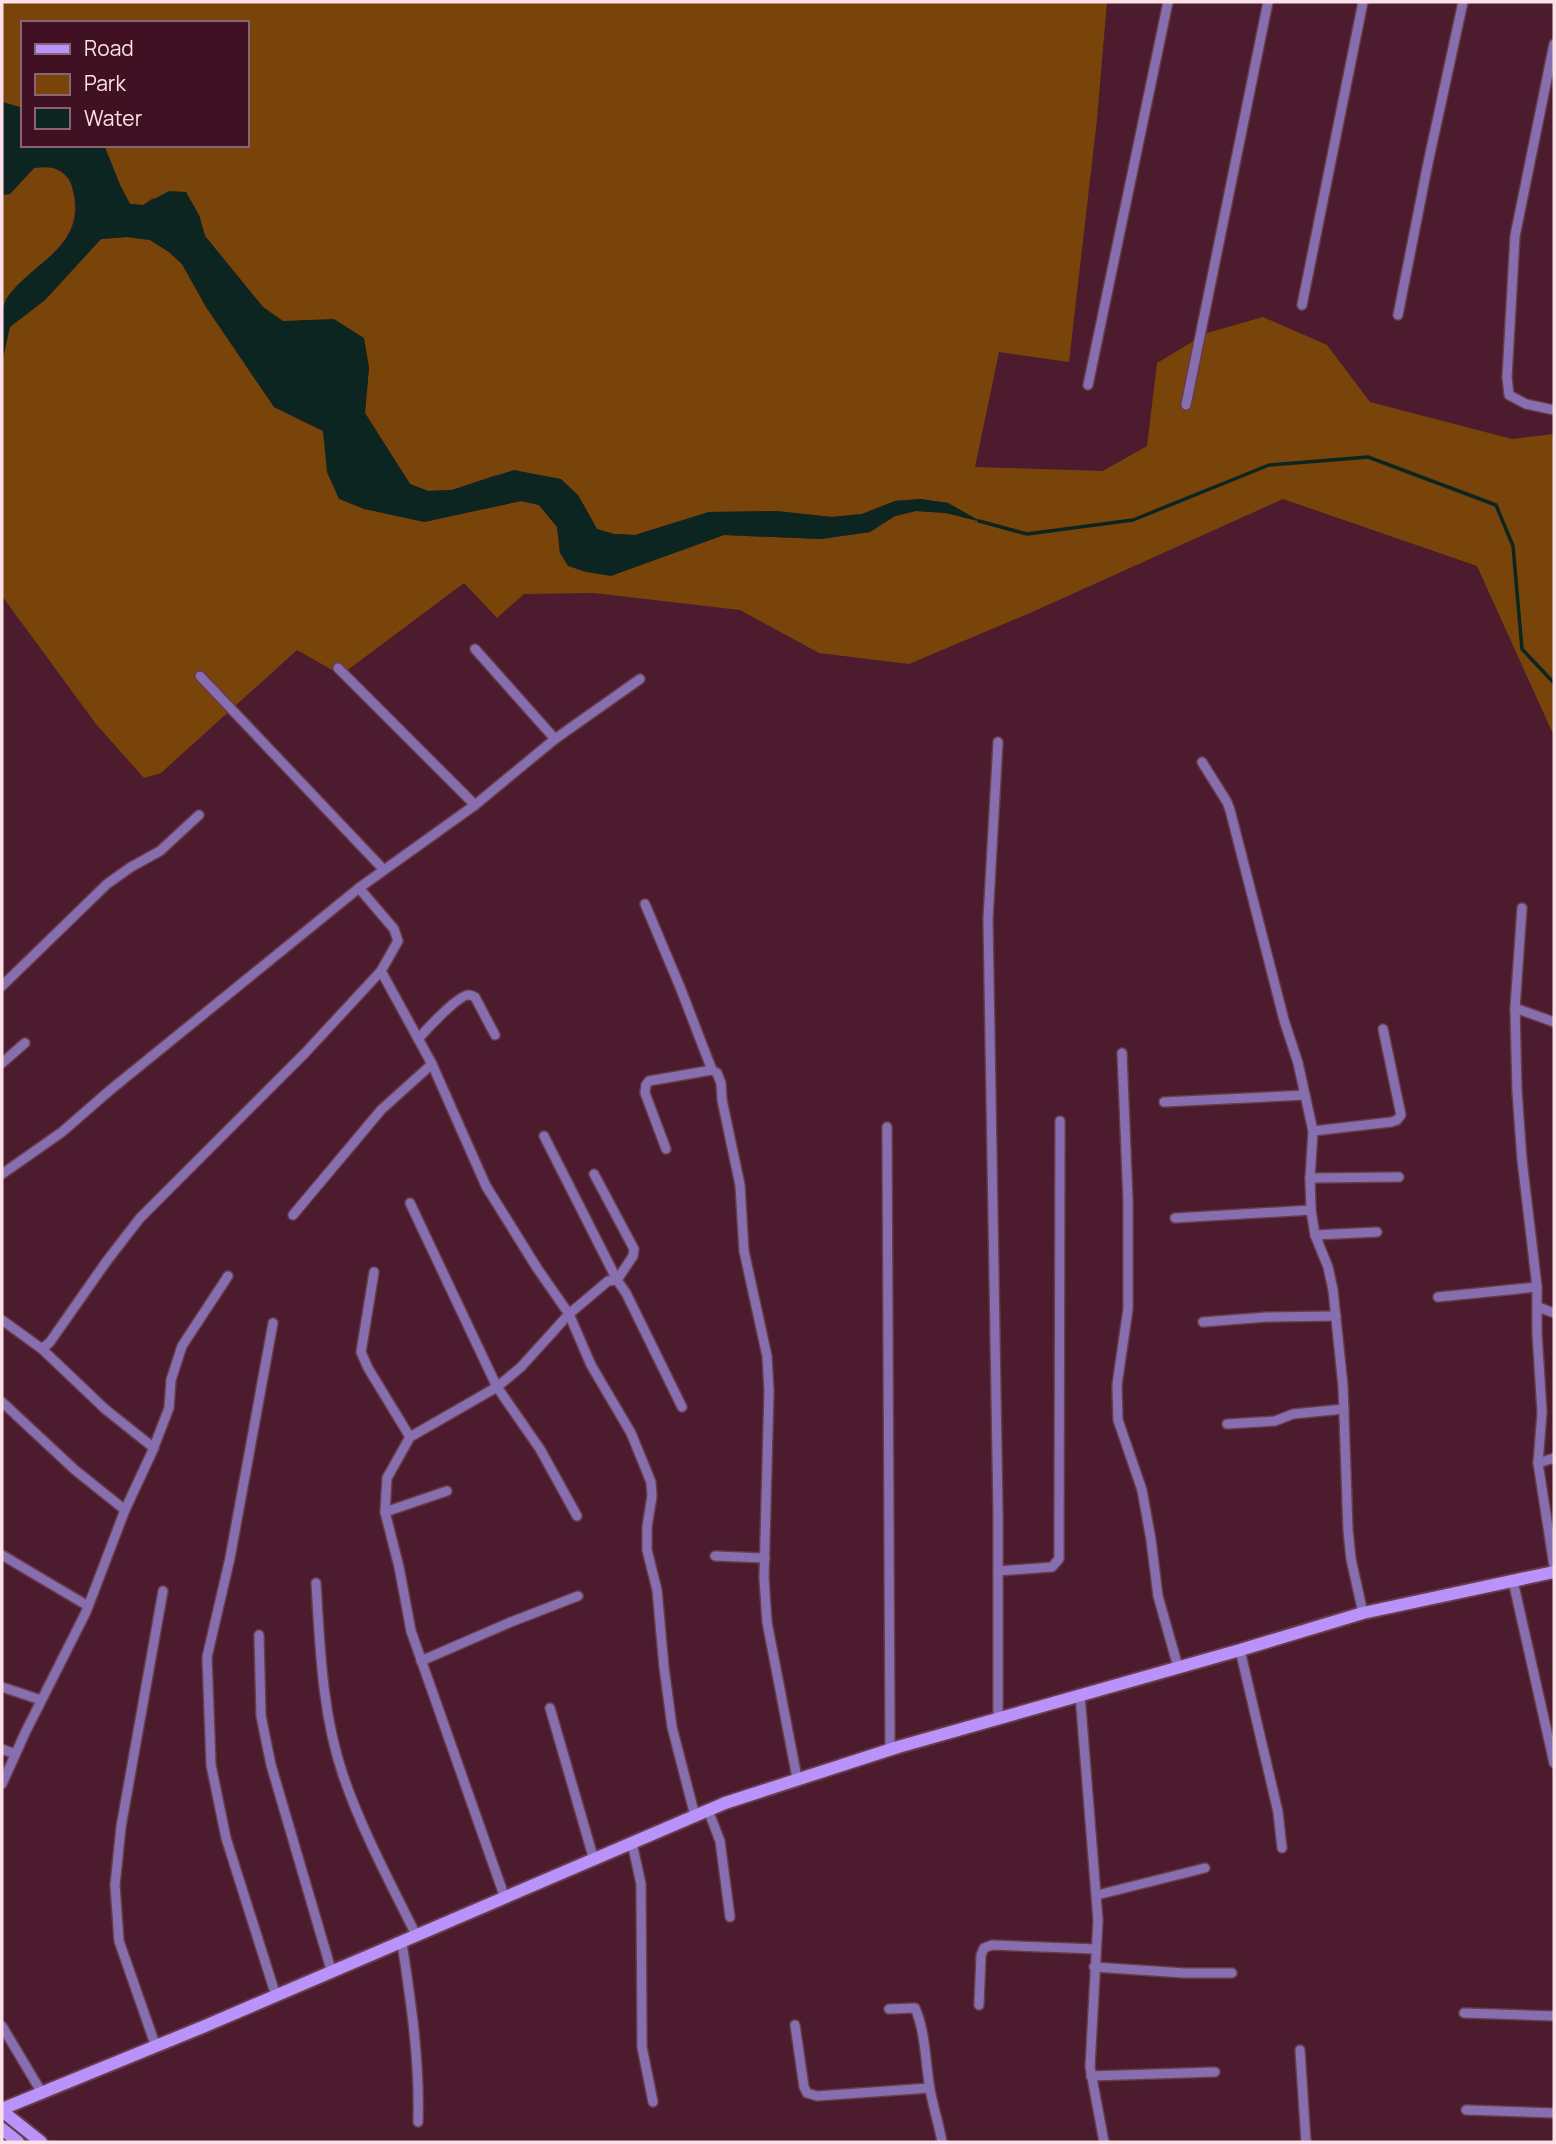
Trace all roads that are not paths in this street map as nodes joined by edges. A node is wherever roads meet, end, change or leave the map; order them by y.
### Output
1 (1168, 2) edge
2 (1268, 2) edge
3 (1363, 2) edge
4 (1462, 2) edge
5 (1554, 44) edge
6 (1302, 305) dead end
7 (1398, 315) dead end
8 (1088, 385) dead end
9 (1186, 405) dead end
10 (1554, 410) edge
11 (475, 649) dead end
12 (338, 668) dead end
13 (200, 676) dead end
14 (640, 679) dead end
15 (555, 739) junction
16 (999, 741) dead end
17 (1202, 762) dead end
18 (475, 805) junction
19 (199, 815) dead end
20 (384, 870) junction
21 (359, 888) junction
22 (645, 904) dead end
23 (1522, 908) dead end
24 (381, 971) junction
25 (2, 986) edge
26 (1516, 1008) junction
27 (1554, 1022) edge
28 (1383, 1029) dead end
29 (495, 1035) dead end
30 (418, 1039) junction
31 (26, 1043) dead end
32 (1122, 1053) dead end
33 (2, 1063) edge
34 (432, 1064) junction
35 (712, 1070) junction
36 (1305, 1095) junction
37 (1164, 1102) dead end
38 (1060, 1121) dead end
39 (887, 1127) dead end
40 (1313, 1131) junction
41 (544, 1136) dead end
42 (666, 1149) dead end
43 (2, 1174) edge
44 (594, 1174) dead end
45 (1399, 1177) dead end
46 (1310, 1178) junction
47 (410, 1203) dead end
48 (1311, 1210) junction
49 (293, 1215) dead end
50 (1175, 1218) dead end
51 (1377, 1232) dead end
52 (1315, 1235) junction
53 (374, 1272) dead end
54 (228, 1276) dead end
55 (617, 1280) junction
56 (1537, 1287) junction
57 (1438, 1297) dead end
58 (1538, 1307) junction
59 (1554, 1312) edge
60 (569, 1314) junction
61 (1336, 1316) junction
62 (2, 1320) edge
63 (273, 1322) dead end
64 (1203, 1322) dead end
65 (43, 1349) junction
66 (497, 1387) junction
67 (2, 1402) edge
68 (682, 1407) dead end
69 (1344, 1409) junction
70 (1227, 1424) dead end
71 (410, 1437) junction
72 (154, 1448) junction
73 (1554, 1458) edge
74 (1538, 1463) junction
75 (447, 1491) dead end
76 (125, 1510) junction
77 (385, 1512) junction
78 (578, 1516) dead end
79 (2, 1555) edge
80 (715, 1556) dead end
81 (765, 1558) junction
82 (1554, 1569) edge
83 (998, 1572) junction
84 (1513, 1581) junction
85 (316, 1583) dead end
86 (163, 1591) dead end
87 (578, 1597) dead end
88 (88, 1606) junction
89 (1363, 1613) junction
90 (259, 1635) dead end
91 (1240, 1650) junction
92 (422, 1661) junction
93 (1178, 1667) junction
94 (2, 1688) edge
95 (1080, 1695) junction
96 (41, 1700) junction
97 (550, 1708) dead end
98 (998, 1718) junction
99 (2, 1749) edge
100 (890, 1749) junction
101 (15, 1754) junction
102 (1554, 1763) edge
103 (797, 1778) junction
104 (2, 1784) edge
105 (708, 1811) junction
106 (695, 1816) junction
107 (632, 1843) junction
108 (1282, 1848) dead end
109 (594, 1860) junction
110 (1205, 1868) dead end
111 (1097, 1895) junction
112 (505, 1898) junction
113 (730, 1917) dead end
114 (417, 1937) junction
115 (402, 1943) junction
116 (1096, 1949) junction
117 (1094, 1967) junction
118 (332, 1973) junction
119 (1232, 1973) dead end
120 (276, 1996) junction
121 (979, 2005) dead end
122 (889, 2009) dead end
123 (1464, 2013) dead end
124 (1554, 2016) edge
125 (795, 2025) dead end
126 (2, 2026) edge
127 (156, 2046) junction
128 (1300, 2050) dead end
129 (1215, 2072) dead end
130 (1091, 2076) junction
131 (929, 2088) junction
132 (42, 2093) junction
133 (653, 2102) dead end
134 (2, 2110) edge
135 (1466, 2110) dead end
136 (1554, 2113) edge
137 (418, 2122) dead end
138 (2, 2129) edge
139 (18, 2142) edge
140 (41, 2142) edge
141 (942, 2142) edge
142 (1104, 2142) edge
143 (1306, 2142) edge

1 - 8 street
2 - 9 street
3 - 6 street
4 - 7 street
5 - 10 street
11 - 15 street
12 - 18 street
13 - 20 street
14 - 15 street
15 - 18 street
16 - 83 street
17 - 36 street
18 - 20 street
19 - 25 street
20 - 21 street
21 - 24 street
21 - 43 street
22 - 35 street
23 - 26 street
24 - 30 street
24 - 65 street
26 - 27 street
26 - 56 street
28 - 40 street
29 - 30 street
30 - 34 street
31 - 33 street
32 - 93 street
34 - 49 street
34 - 60 street
35 - 42 street
35 - 81 street
36 - 37 street
36 - 40 street
38 - 83 street
39 - 100 street
40 - 46 street
41 - 55 street
44 - 55 street
45 - 46 street
46 - 48 street
47 - 66 street
48 - 50 street
48 - 52 street
51 - 52 street
52 - 61 street
53 - 71 street
54 - 72 street
55 - 60 street
55 - 68 street
56 - 57 street
56 - 58 street
58 - 59 street
58 - 74 street
60 - 66 street
60 - 106 street
61 - 64 street
61 - 69 street
62 - 65 street
63 - 120 street
65 - 72 street
66 - 71 street
66 - 78 street
67 - 76 street
69 - 70 street
69 - 89 street
71 - 77 street
72 - 76 street
73 - 74 street
74 - 82 street
75 - 77 street
76 - 88 street
77 - 92 street
79 - 88 street
80 - 81 street
81 - 103 street
82 - 84 street
83 - 98 street
84 - 89 street
84 - 102 street
85 - 114 street
86 - 127 street
87 - 92 street
88 - 96 street
89 - 91 street
90 - 118 street
91 - 93 street
91 - 108 street
92 - 112 street
93 - 95 street
94 - 96 street
95 - 98 street
95 - 111 street
96 - 101 street
97 - 109 street
98 - 100 street
99 - 101 street
100 - 103 street
101 - 104 street
103 - 105 street
105 - 106 street
105 - 113 street
106 - 107 street
107 - 109 street
107 - 133 street
109 - 112 street
110 - 111 street
111 - 116 street
112 - 114 street
114 - 115 street
115 - 118 street
115 - 137 street
116 - 117 street
116 - 121 street
117 - 119 street
117 - 130 street
118 - 120 street
120 - 127 street
122 - 131 street
123 - 124 street
125 - 131 street
126 - 132 street
127 - 132 street
128 - 143 street
129 - 130 street
130 - 142 street
131 - 141 street
132 - 134 street
134 - 140 street
135 - 136 street
138 - 139 street

